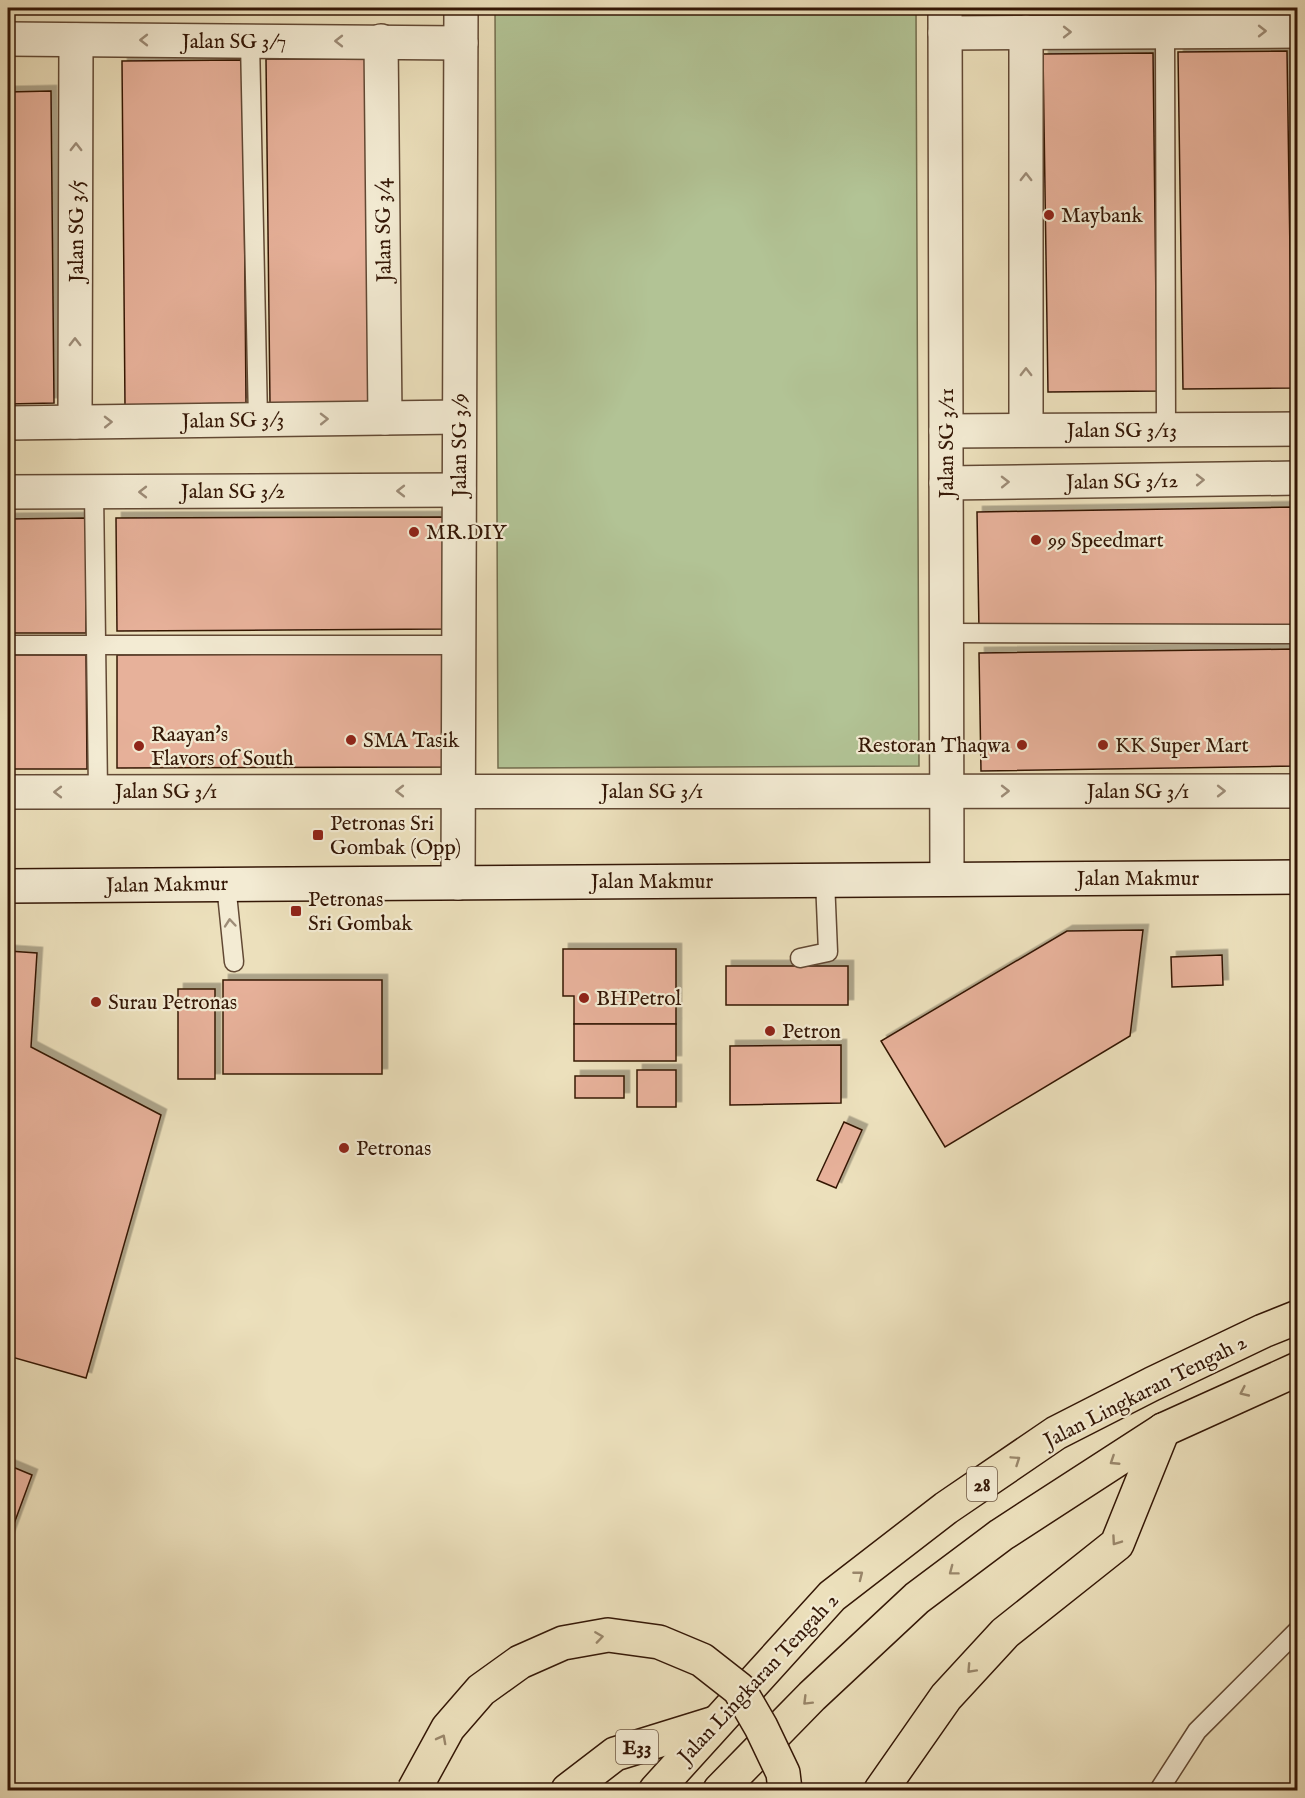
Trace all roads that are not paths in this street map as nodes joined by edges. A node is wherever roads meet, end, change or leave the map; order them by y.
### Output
1 (461, 8) edge
2 (945, 20) edge
3 (1298, 31) edge
4 (1026, 32) junction
5 (1165, 32) junction
6 (8, 39) edge
7 (76, 40) junction
8 (250, 41) junction
9 (381, 41) junction
10 (461, 43) junction
11 (459, 417) junction
12 (384, 418) junction
13 (258, 420) junction
14 (75, 422) junction
15 (8, 423) edge
16 (1167, 429) junction
17 (1298, 429) edge
18 (1026, 430) junction
19 (946, 431) junction
20 (1298, 478) edge
21 (946, 483) junction
22 (459, 490) junction
23 (8, 492) edge
24 (94, 492) junction
25 (947, 633) junction
26 (1298, 634) edge
27 (96, 644) junction
28 (8, 645) edge
29 (459, 645) junction
30 (98, 791) junction
31 (458, 791) junction
32 (947, 791) junction
33 (1298, 791) edge
34 (8, 792) edge
35 (1298, 877) edge
36 (947, 879) junction
37 (825, 880) junction
38 (458, 883) junction
39 (226, 884) junction
40 (8, 885) edge
41 (800, 958) dead end
42 (234, 962) dead end
43 (1298, 1317) edge
44 (1298, 1369) edge
45 (1163, 1430) junction
46 (1298, 1630) edge
47 (716, 1722) junction
48 (414, 1791) edge
49 (568, 1791) edge
50 (656, 1791) edge
51 (720, 1791) edge
52 (785, 1791) edge
53 (881, 1791) edge
54 (1158, 1791) edge

1 - 10 street, Jalan SG 3/9
2 - 4 street
2 - 19 street, Jalan SG 3/11
5 -> 3 street
4 -> 5 street
18 -> 4 street
5 - 16 lane
6 - 7 street, Jalan SG 3/7
8 -> 7 street, Jalan SG 3/7
14 -> 7 street, Jalan SG 3/5
9 -> 8 street, Jalan SG 3/7
8 - 13 lane
9 - 10 street, Jalan SG 3/7
9 - 12 street, Jalan SG 3/4
10 - 11 street, Jalan SG 3/9
11 - 12 street, Jalan SG 3/3
11 - 22 street, Jalan SG 3/9
13 -> 12 street, Jalan SG 3/3
14 -> 13 street, Jalan SG 3/3
14 - 15 street, Jalan SG 3/3
16 - 17 street, Jalan SG 3/13
16 - 18 street, Jalan SG 3/13
18 - 19 street, Jalan SG 3/13
19 - 21 street, Jalan SG 3/11
21 -> 20 street, Jalan SG 3/12
21 - 25 street, Jalan SG 3/11
22 -> 24 street, Jalan SG 3/2
22 - 29 street, Jalan SG 3/9
23 - 24 street, Jalan SG 3/2
24 - 27 lane
25 - 26 lane
25 - 32 street, Jalan SG 3/11
27 - 28 lane
27 - 29 lane
27 - 30 lane
29 - 31 street, Jalan SG 3/9
31 -> 30 street, Jalan SG 3/1
30 -> 34 street, Jalan SG 3/1
31 - 32 street, Jalan SG 3/1
31 - 38 street, Jalan SG 3/9
32 -> 33 street, Jalan SG 3/1
32 - 36 street, Jalan SG 3/11
35 - 36 street, Jalan Makmur
36 - 37 street, Jalan Makmur
37 - 38 street, Jalan Makmur
37 - 41 lane
38 - 39 street, Jalan Makmur
39 - 40 street, Jalan Makmur
42 -> 39 lane
47 -> 43 highway, Jalan Lingkaran Tengah 2 / 28
44 -> 45 highway, Jalan Lingkaran Tengah 2 / 28
45 -> 51 highway, Jalan Lingkaran Tengah 2 / 28
45 -> 53 highway
46 - 54 lane
47 - 49 highway, E33
47 - 50 highway, Jalan Lingkaran Tengah 2 / 28
48 -> 52 highway, bridge

